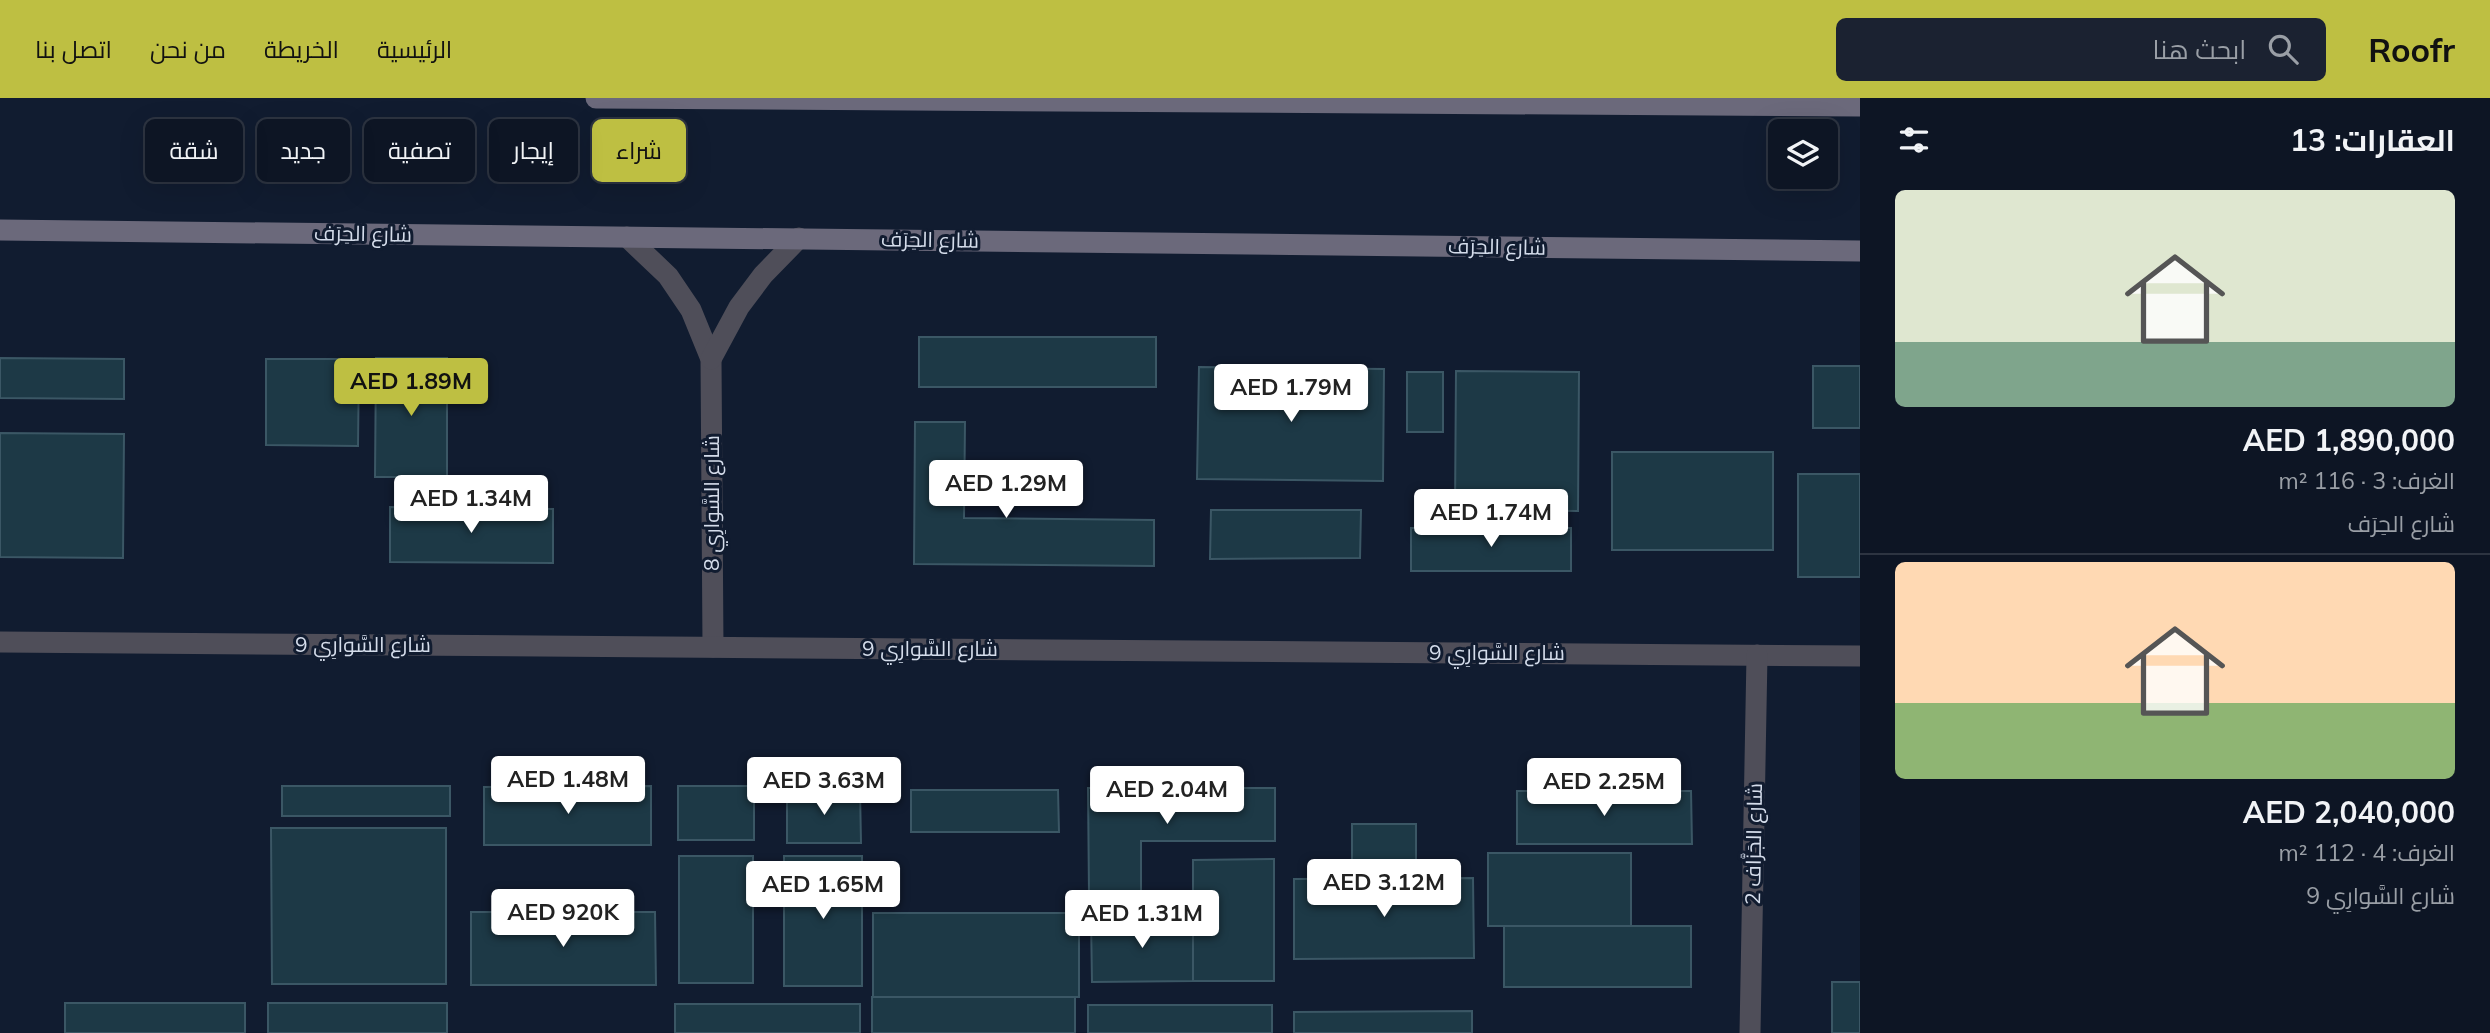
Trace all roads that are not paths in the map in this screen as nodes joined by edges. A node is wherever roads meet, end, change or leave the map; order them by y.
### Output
1 (596, 98) edge
2 (1860, 106) edge
3 (0, 230) edge
4 (627, 237) junction
5 (799, 238) junction
6 (1860, 251) edge
7 (711, 359) junction
8 (0, 642) edge
9 (713, 647) junction
10 (1757, 655) junction
11 (1860, 656) edge
12 (1750, 1033) edge

1 - 2 street
3 - 4 street, شارع الحِرَف
4 - 5 street, شارع الحِرَف
4 - 7 street, شارع السَّوارِي 8
5 - 6 street, شارع الحِرَف
5 - 7 street, شارع السَّوارِي 8
7 - 9 street, شارع السَّوارِي 8
8 - 9 street, شارع السَّوارِي 9
9 - 10 street, شارع السَّوارِي 9
10 - 11 street, شارع السَّوارِي 9
10 - 12 street, شارع الجَزَّاف 2

